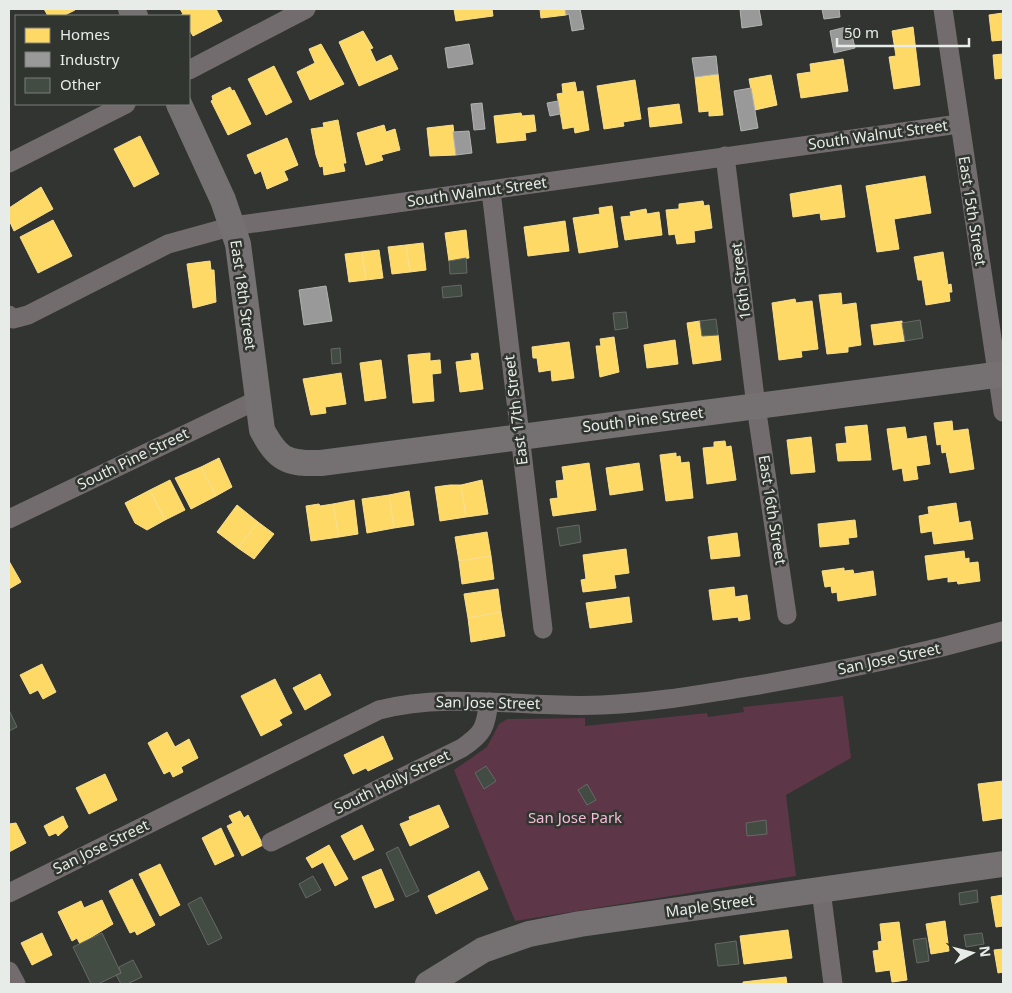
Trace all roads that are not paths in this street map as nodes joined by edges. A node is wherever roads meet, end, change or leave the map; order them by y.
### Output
1 (306, 9) edge
2 (943, 9) edge
3 (190, 69) edge
4 (124, 105) edge
5 (179, 105) edge
6 (959, 124) junction
7 (726, 156) junction
8 (9, 163) edge
9 (491, 191) junction
10 (232, 226) junction
11 (11, 317) edge
12 (1001, 374) edge
13 (257, 400) junction
14 (756, 406) junction
15 (1003, 412) edge
16 (519, 436) junction
17 (283, 460) joint
18 (9, 519) edge
19 (787, 615) dead end
20 (543, 629) dead end
21 (1003, 631) edge
22 (489, 702) junction
23 (271, 842) dead end
24 (1003, 864) edge
25 (821, 890) junction
26 (9, 893) edge
27 (9, 971) edge
28 (16, 984) edge
29 (428, 984) edge
30 (833, 984) edge

1 - 3 street
2 - 6 street, East 15th Street
4 - 8 street
5 - 10 street, East 18th Street
6 - 7 street, South Walnut Street
6 - 12 street, East 15th Street
7 - 9 street, South Walnut Street
7 - 14 street, 16th Street
9 - 10 street, South Walnut Street
9 - 16 street, East 17th Street
10 - 11 street, South Walnut Street
10 - 13 street, East 18th Street
12 - 14 street, South Pine Street
12 - 15 street, East 15th Street
13 - 17 street, East 18th Street
13 - 18 street, South Pine Street
14 - 16 street, South Pine Street
14 - 19 street, East 16th Street
16 - 17 street, South Pine Street
16 - 20 street, East 17th Street
21 - 22 street, San Jose Street
22 - 23 street, South Holly Street
22 - 26 street, San Jose Street
24 - 25 street, Maple Street
25 - 29 street, Maple Street
25 - 30 street
27 - 28 street

